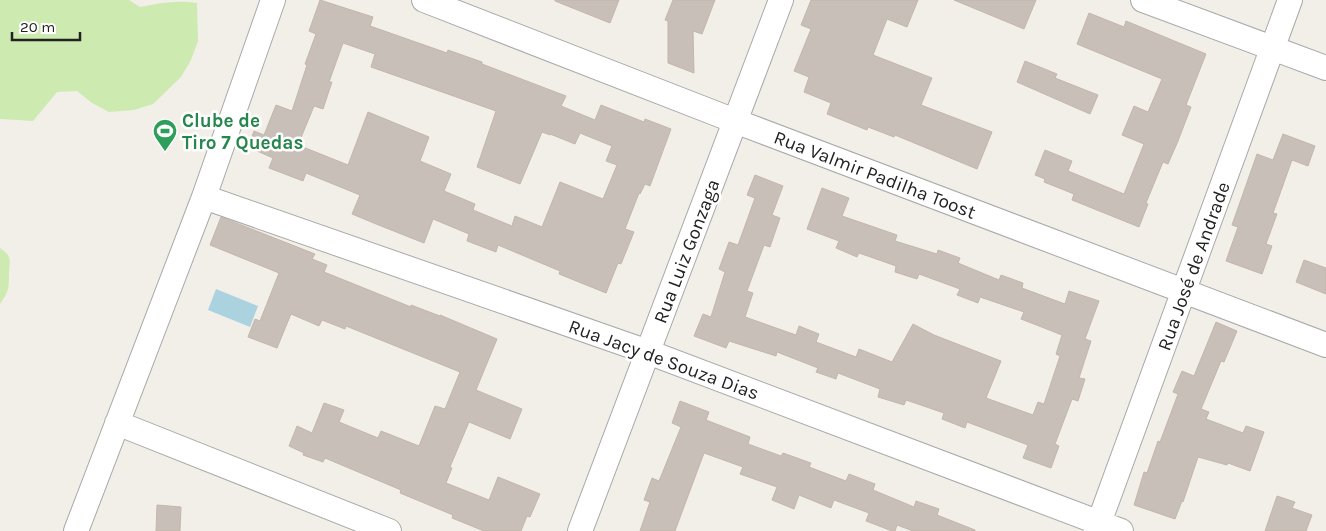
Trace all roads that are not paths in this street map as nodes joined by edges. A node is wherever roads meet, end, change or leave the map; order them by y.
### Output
1 (273, 0) edge
2 (424, 0) edge
3 (781, 0) edge
4 (1143, 0) edge
5 (1290, 0) edge
6 (1272, 48) junction
7 (1326, 68) edge
8 (735, 121) junction
9 (204, 197) junction
10 (1183, 291) junction
11 (1326, 345) edge
12 (648, 352) junction
13 (117, 423) junction
14 (1105, 528) edge
15 (76, 531) edge
16 (389, 531) edge
17 (580, 531) edge

1 - 9 street
2 - 8 street, Rua Valmir Padilha Toost
3 - 8 street, Rua Luiz Gonzaga
4 - 6 street
5 - 6 street, Rua José de Andrade
6 - 7 street
6 - 10 street, Rua José de Andrade
8 - 10 street, Rua Valmir Padilha Toost
8 - 12 street, Rua Luiz Gonzaga
9 - 12 street, Rua Jacy de Souza Dias
9 - 13 street
10 - 11 street, Rua Valmir Padilha Toost
10 - 14 street, Rua José de Andrade
12 - 14 street, Rua Jacy de Souza Dias
12 - 17 street, Rua Luiz Gonzaga
13 - 15 street
13 - 16 street

